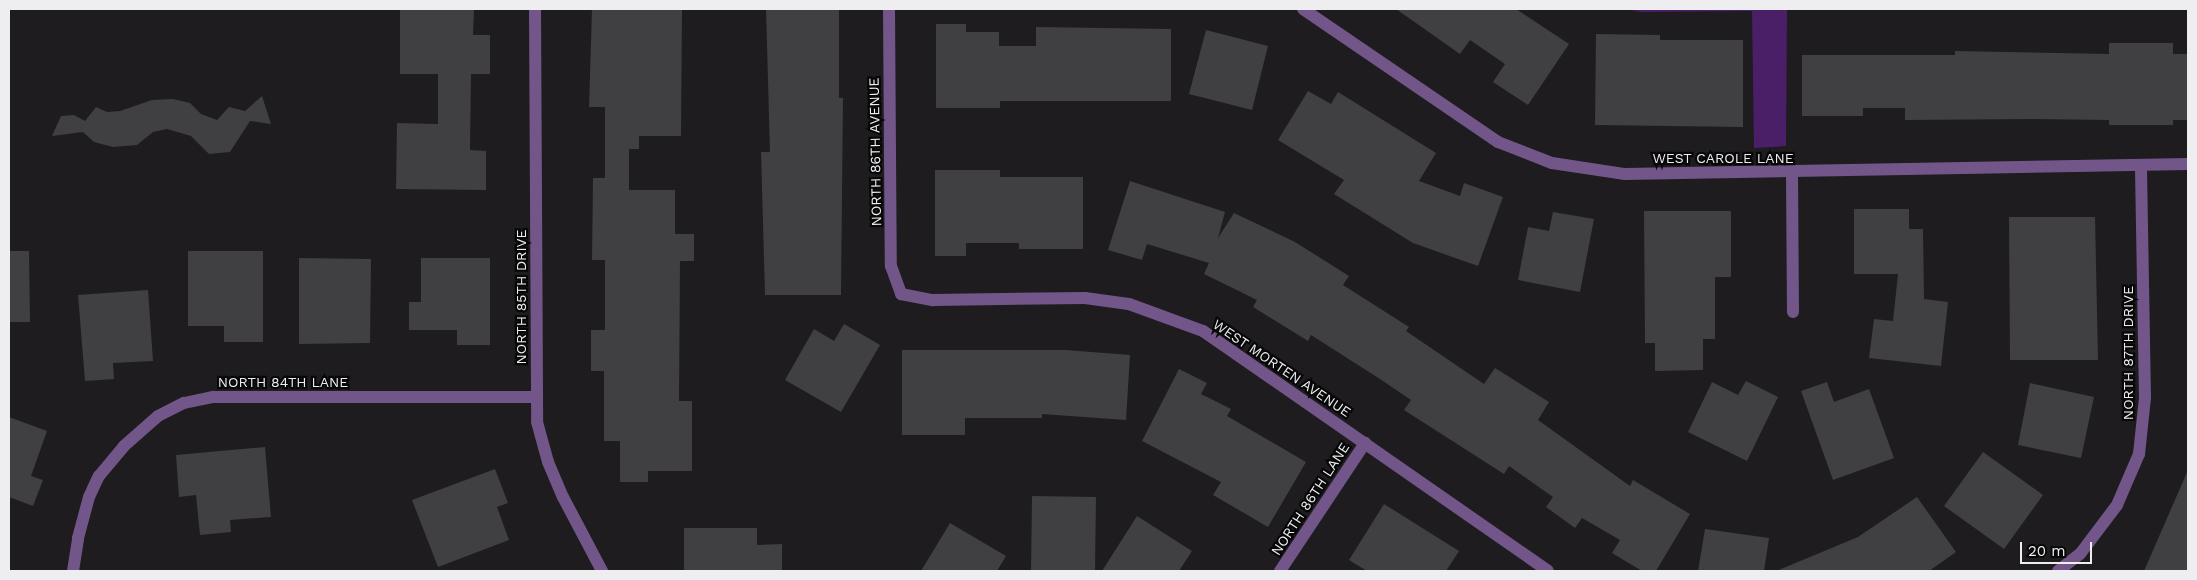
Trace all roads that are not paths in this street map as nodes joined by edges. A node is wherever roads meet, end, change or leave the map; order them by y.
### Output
1 (535, 9) edge
2 (889, 9) edge
3 (1304, 9) edge
4 (2188, 164) edge
5 (2141, 165) junction
6 (1792, 173) junction
7 (900, 294) joint
8 (1793, 312) dead end
9 (536, 397) junction
10 (1365, 443) junction
11 (73, 571) edge
12 (602, 571) edge
13 (1280, 571) edge
14 (1548, 571) edge
15 (2058, 571) edge

1 - 9 street, NORTH 85TH DRIVE
2 - 7 street, NORTH 86TH AVENUE
3 - 6 street, WEST CAROLE LANE
4 - 5 street, WEST CAROLE LANE
5 - 6 street, WEST CAROLE LANE
5 - 15 street, NORTH 87TH DRIVE
6 - 8 street
7 - 10 street, WEST MORTEN AVENUE
9 - 11 street, NORTH 84TH LANE
9 - 12 street, NORTH 85TH DRIVE
10 - 13 street, NORTH 86TH LANE
10 - 14 street, WEST MORTEN AVENUE

